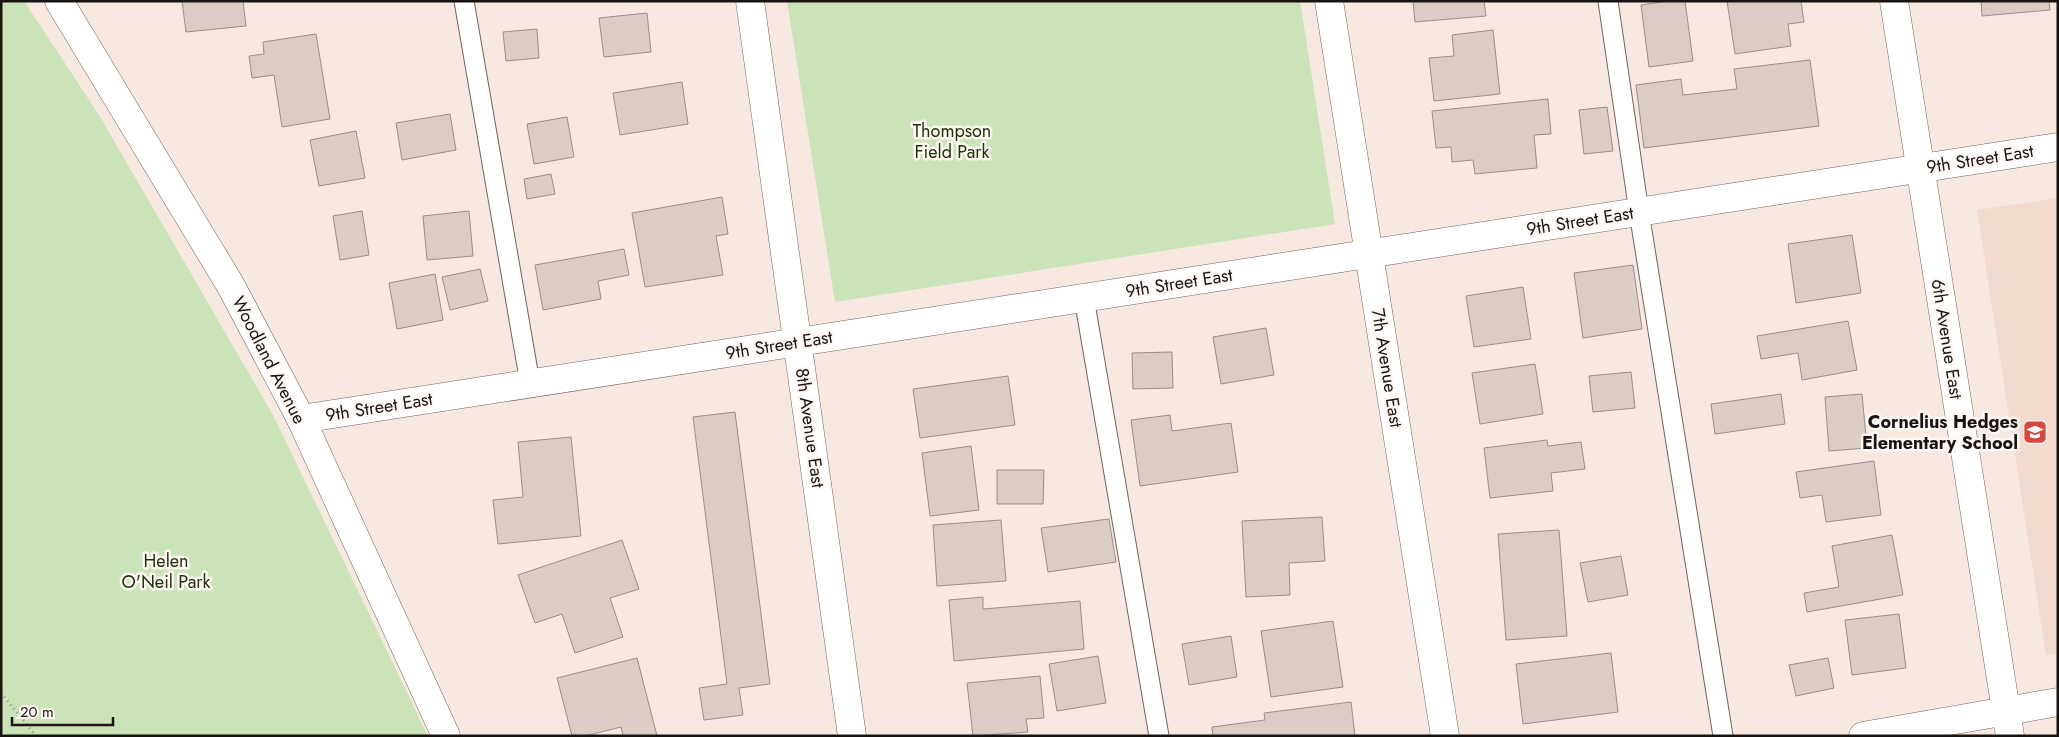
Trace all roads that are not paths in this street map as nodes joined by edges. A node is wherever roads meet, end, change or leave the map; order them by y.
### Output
1 (59, 1) edge
2 (464, 1) edge
3 (750, 1) edge
4 (1329, 1) edge
5 (1608, 1) edge
6 (1894, 1) edge
7 (2058, 147) edge
8 (1920, 168) junction
9 (1639, 212) junction
10 (1369, 254) junction
11 (1084, 298) junction
12 (798, 342) junction
13 (530, 383) junction
14 (301, 419) junction
15 (2058, 702) edge
16 (2008, 723) edge
17 (446, 736) edge
18 (852, 736) edge
19 (1159, 736) edge
20 (1445, 736) edge
21 (1723, 736) edge
22 (1863, 736) edge

1 - 14 street, Woodland Avenue
2 - 13 lane
3 - 12 street, 8th Avenue East
4 - 10 street, 7th Avenue East
5 - 9 lane
6 - 8 street, 6th Avenue East
7 - 8 street, 9th Street East
8 - 9 street, 9th Street East
8 - 16 street, 6th Avenue East
9 - 10 street, 9th Street East
9 - 21 lane
10 - 11 street, 9th Street East
10 - 20 street, 7th Avenue East
11 - 12 street, 9th Street East
11 - 19 lane
12 - 13 street, 9th Street East
12 - 18 street, 8th Avenue East
13 - 14 street, 9th Street East
14 - 17 street, Woodland Avenue
15 - 16 street
16 - 22 street

